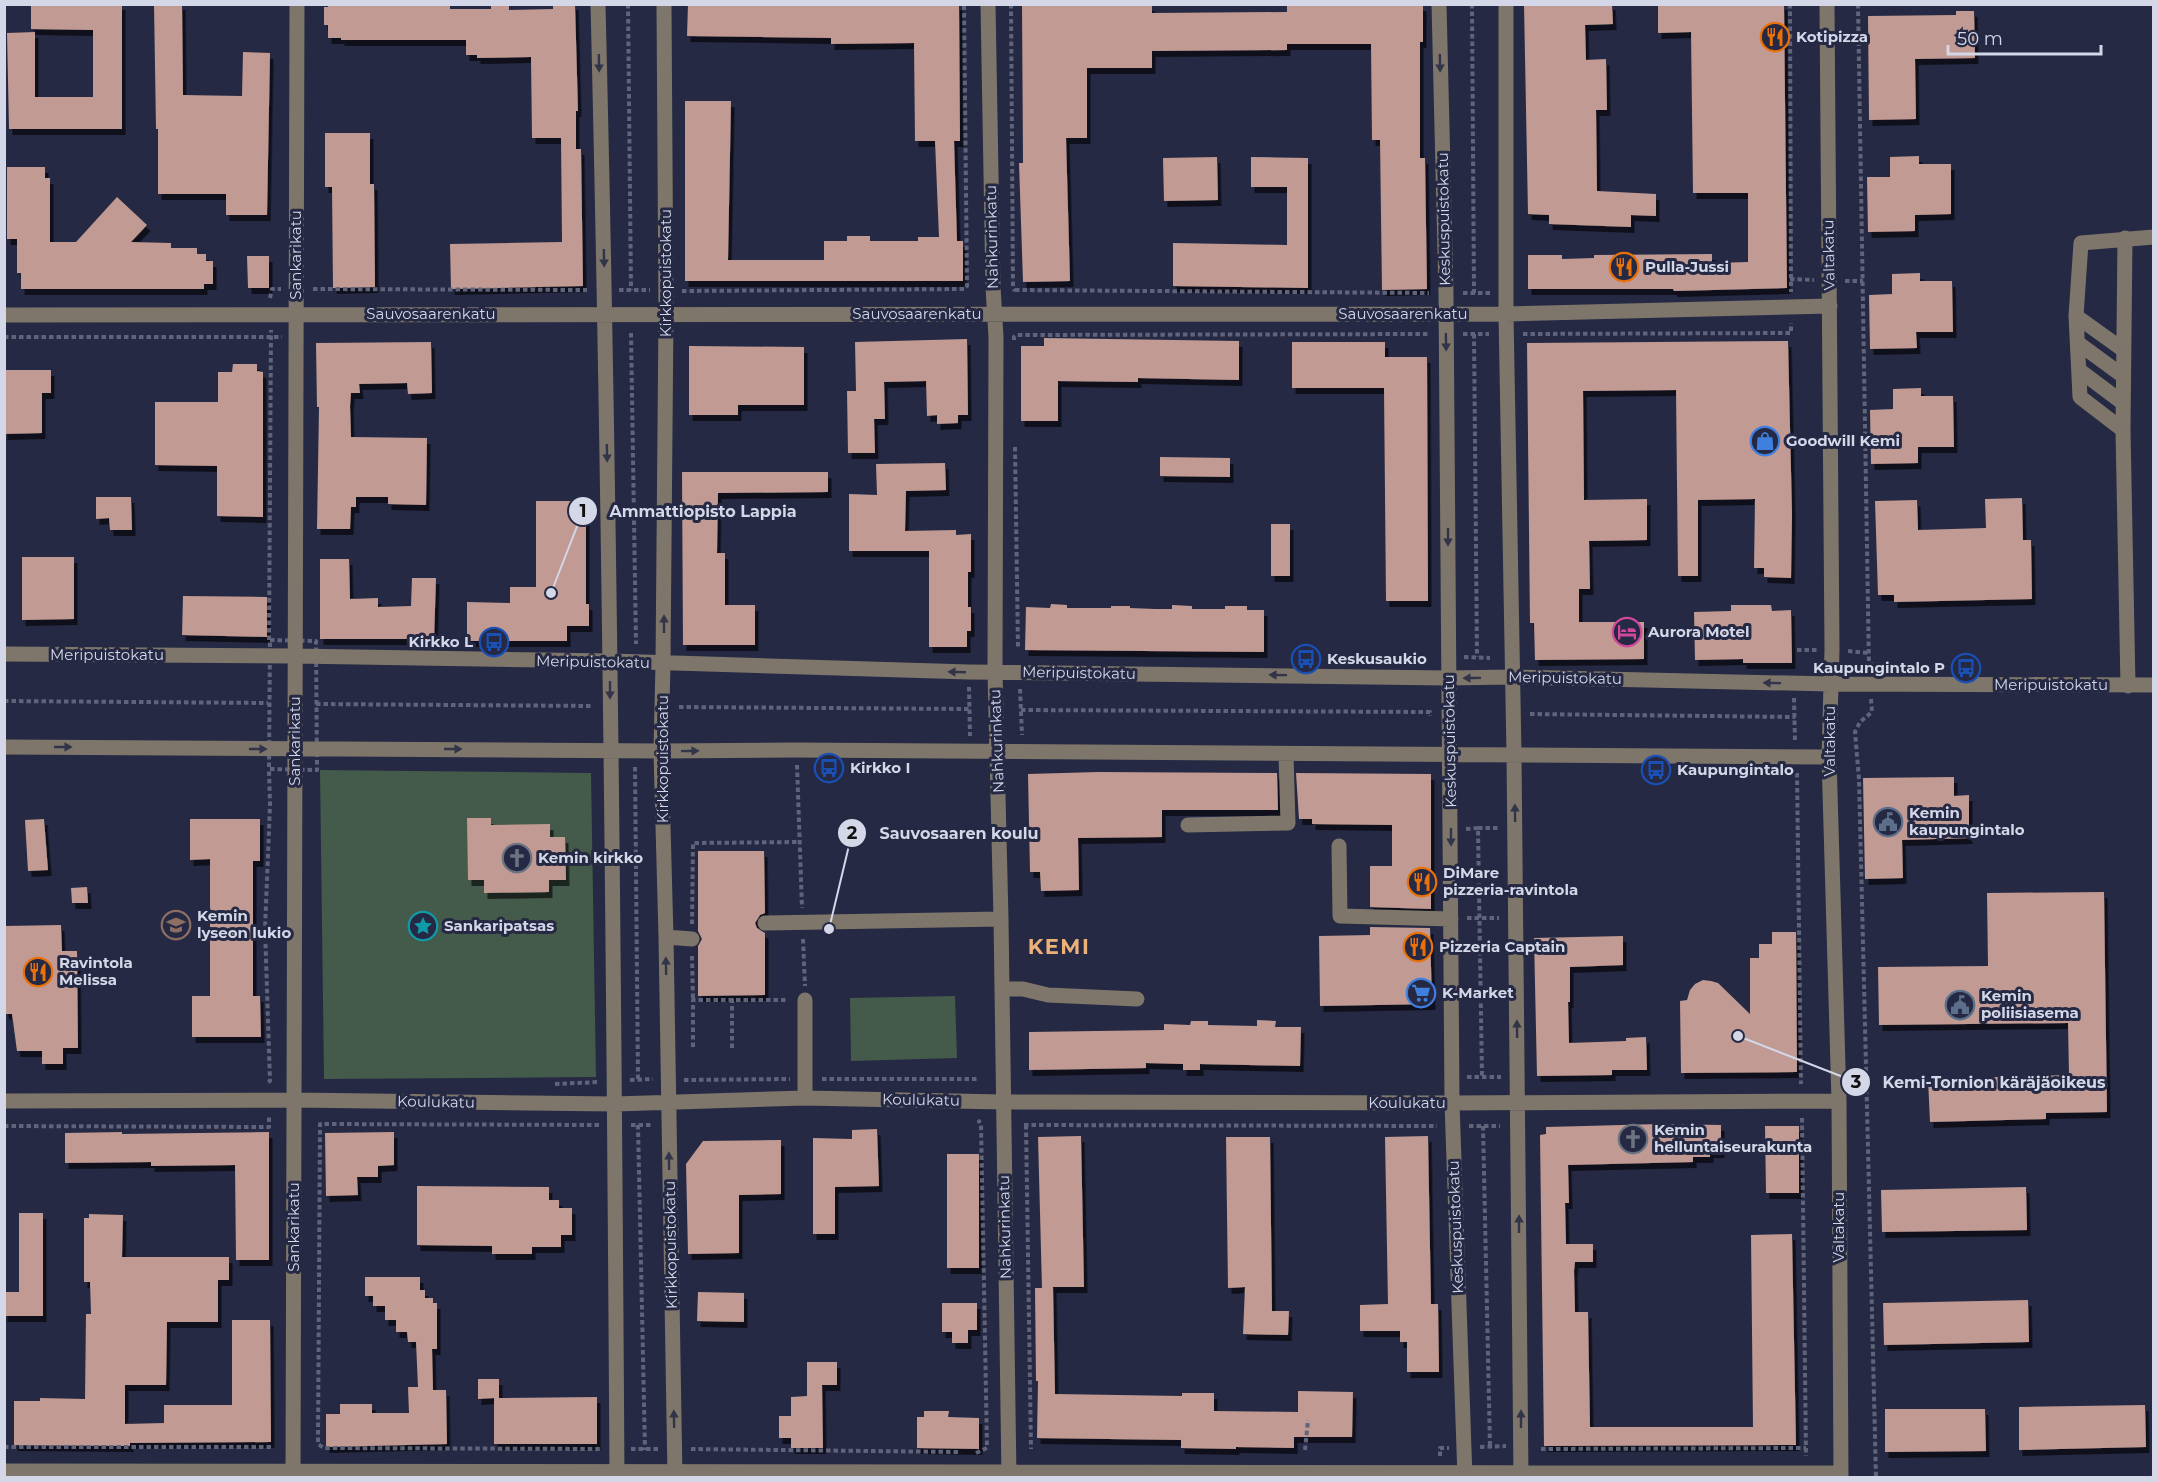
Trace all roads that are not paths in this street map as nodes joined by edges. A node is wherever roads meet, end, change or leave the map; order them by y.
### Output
1 (297, 4) edge
2 (598, 4) edge
3 (664, 4) edge
4 (988, 4) edge
5 (1439, 4) edge
6 (1506, 4) edge
7 (1827, 4) edge
8 (2154, 237) edge
9 (2125, 238) junction
10 (1830, 306) junction
11 (605, 314) junction
12 (666, 314) junction
13 (994, 314) junction
14 (4, 315) edge
15 (296, 315) junction
16 (1446, 315) junction
17 (1506, 315) junction
18 (2076, 316) junction
19 (2078, 343) junction
20 (2122, 349) junction
21 (2079, 370) junction
22 (2123, 376) junction
23 (2123, 403) junction
24 (2123, 430) junction
25 (4, 654) edge
26 (295, 656) junction
27 (610, 661) junction
28 (663, 663) junction
29 (995, 672) junction
30 (1511, 677) junction
31 (1448, 678) junction
32 (1831, 684) junction
33 (2154, 685) edge
34 (2128, 686) junction
35 (4, 747) edge
36 (295, 749) junction
37 (610, 750) junction
38 (661, 751) junction
39 (998, 752) junction
40 (1286, 754) junction
41 (1514, 754) junction
42 (1450, 755) junction
43 (1829, 757) junction
44 (1188, 825) dead end
45 (1339, 846) dead end
46 (1001, 919) junction
47 (1451, 919) junction
48 (765, 923) dead end
49 (666, 937) junction
50 (692, 939) road end
51 (1002, 989) junction
52 (1137, 999) dead end
53 (805, 1000) dead end
54 (805, 1098) junction
55 (294, 1100) junction
56 (4, 1101) edge
57 (668, 1101) junction
58 (1839, 1101) junction
59 (1003, 1102) junction
60 (1518, 1102) junction
61 (1452, 1103) junction
62 (615, 1104) junction
63 (4, 1471) edge
64 (293, 1475) edge
65 (617, 1475) edge
66 (675, 1475) edge
67 (1009, 1475) edge
68 (1465, 1475) edge
69 (1521, 1475) edge
70 (1841, 1475) edge

1 - 15 street, Sankarikatu
2 -> 11 street
3 - 12 street, Kirkkopuistokatu
4 - 13 street, Nahkurinkatu
5 -> 16 street, Keskuspuistokatu
6 - 17 street
7 - 10 street, Valtakatu
8 - 9 street
9 - 18 street
9 - 20 street
10 - 17 street, Sauvosaarenkatu
10 - 32 street, Valtakatu
11 - 12 street, Sauvosaarenkatu
11 - 15 street, Sauvosaarenkatu
11 -> 27 street
12 - 13 street, Sauvosaarenkatu
28 -> 12 street, Kirkkopuistokatu
13 - 16 street, Sauvosaarenkatu
13 - 29 street, Nahkurinkatu
14 - 15 street, Sauvosaarenkatu
15 - 26 street, Sankarikatu
16 - 17 street, Sauvosaarenkatu
16 -> 31 street, Keskuspuistokatu
17 - 30 street
18 - 19 street
18 - 20 street
19 - 21 street
19 - 22 street
20 - 22 street
21 - 23 street
21 - 24 street
22 - 23 street
23 - 24 street
24 - 34 street
25 - 26 street, Meripuistokatu
26 - 27 street, Meripuistokatu
26 - 36 street, Sankarikatu
27 - 28 street, Meripuistokatu
27 -> 37 street
29 -> 28 street, Meripuistokatu
28 - 38 street, Kirkkopuistokatu
31 -> 29 street, Meripuistokatu
29 - 39 street, Nahkurinkatu
30 -> 31 street, Meripuistokatu
32 -> 30 street, Meripuistokatu
30 - 41 street
31 - 42 street, Keskuspuistokatu
32 - 34 street, Meripuistokatu
32 - 43 street, Valtakatu
33 - 34 street, Meripuistokatu
35 -> 36 street
36 -> 37 street
36 - 55 street, Sankarikatu
37 - 38 street
37 - 62 street
38 -> 39 street
38 - 49 street, Kirkkopuistokatu
39 - 40 street
39 - 46 street, Nahkurinkatu
40 - 42 street
40 - 44 street
41 - 42 street
41 - 43 street
60 -> 41 street
42 -> 47 street, Keskuspuistokatu
43 - 58 street, Valtakatu
45 - 47 street
46 - 48 street
46 - 51 street, Nahkurinkatu
47 - 61 street, Keskuspuistokatu
49 - 50 street
57 -> 49 street, Kirkkopuistokatu
51 - 52 street
51 - 59 street, Nahkurinkatu
53 - 54 street
54 - 57 street, Koulukatu
54 - 59 street, Koulukatu
55 - 56 street, Koulukatu
55 - 62 street, Koulukatu
55 - 64 street, Sankarikatu
57 - 62 street, Koulukatu
66 -> 57 street, Kirkkopuistokatu
58 - 60 street, Koulukatu
58 - 70 street, Valtakatu
59 - 61 street, Koulukatu
59 - 67 street, Nahkurinkatu
60 - 61 street, Koulukatu
69 -> 60 street
61 - 68 street, Keskuspuistokatu
62 - 65 street
63 - 64 street
64 - 65 street
65 - 66 street
66 - 67 street
67 - 68 street
68 - 69 street
69 - 70 street

